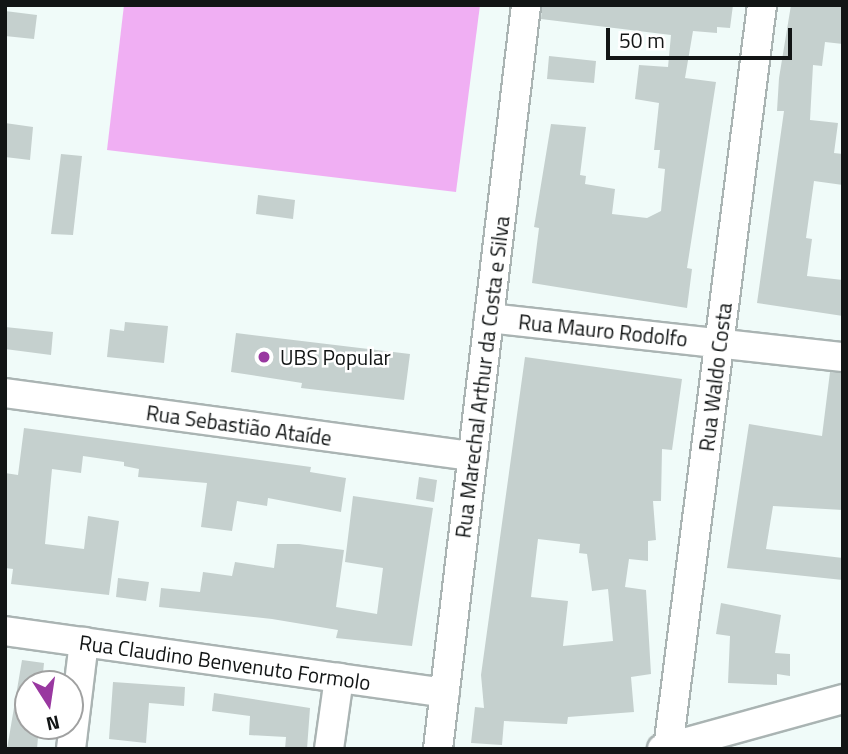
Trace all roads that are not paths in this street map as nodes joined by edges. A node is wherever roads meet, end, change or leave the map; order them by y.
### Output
1 (526, 5) edge
2 (762, 5) edge
3 (489, 318) junction
4 (719, 343) junction
5 (843, 357) edge
6 (5, 393) edge
7 (473, 456) junction
8 (5, 631) edge
9 (84, 642) junction
10 (338, 678) junction
11 (445, 693) junction
12 (843, 699) edge
13 (666, 748) edge
14 (71, 749) edge
15 (329, 749) edge
16 (438, 749) edge

1 - 3 street, Rua Marechal Arthur da Costa e Silva
2 - 4 street, Rua Waldo Costa
3 - 4 street, Rua Mauro Rodolfo
3 - 7 street, Rua Marechal Arthur da Costa e Silva
4 - 5 street, Rua Mauro Rodolfo
4 - 13 street, Rua Waldo Costa
6 - 7 street, Rua Sebastião Ataíde
7 - 11 street, Rua Marechal Arthur da Costa e Silva
8 - 9 street, Rua Claudino Benvenuto Formolo
9 - 10 street, Rua Claudino Benvenuto Formolo
9 - 14 street
10 - 11 street, Rua Claudino Benvenuto Formolo
10 - 15 street
11 - 16 street, Rua Marechal Arthur da Costa e Silva
12 - 13 street

